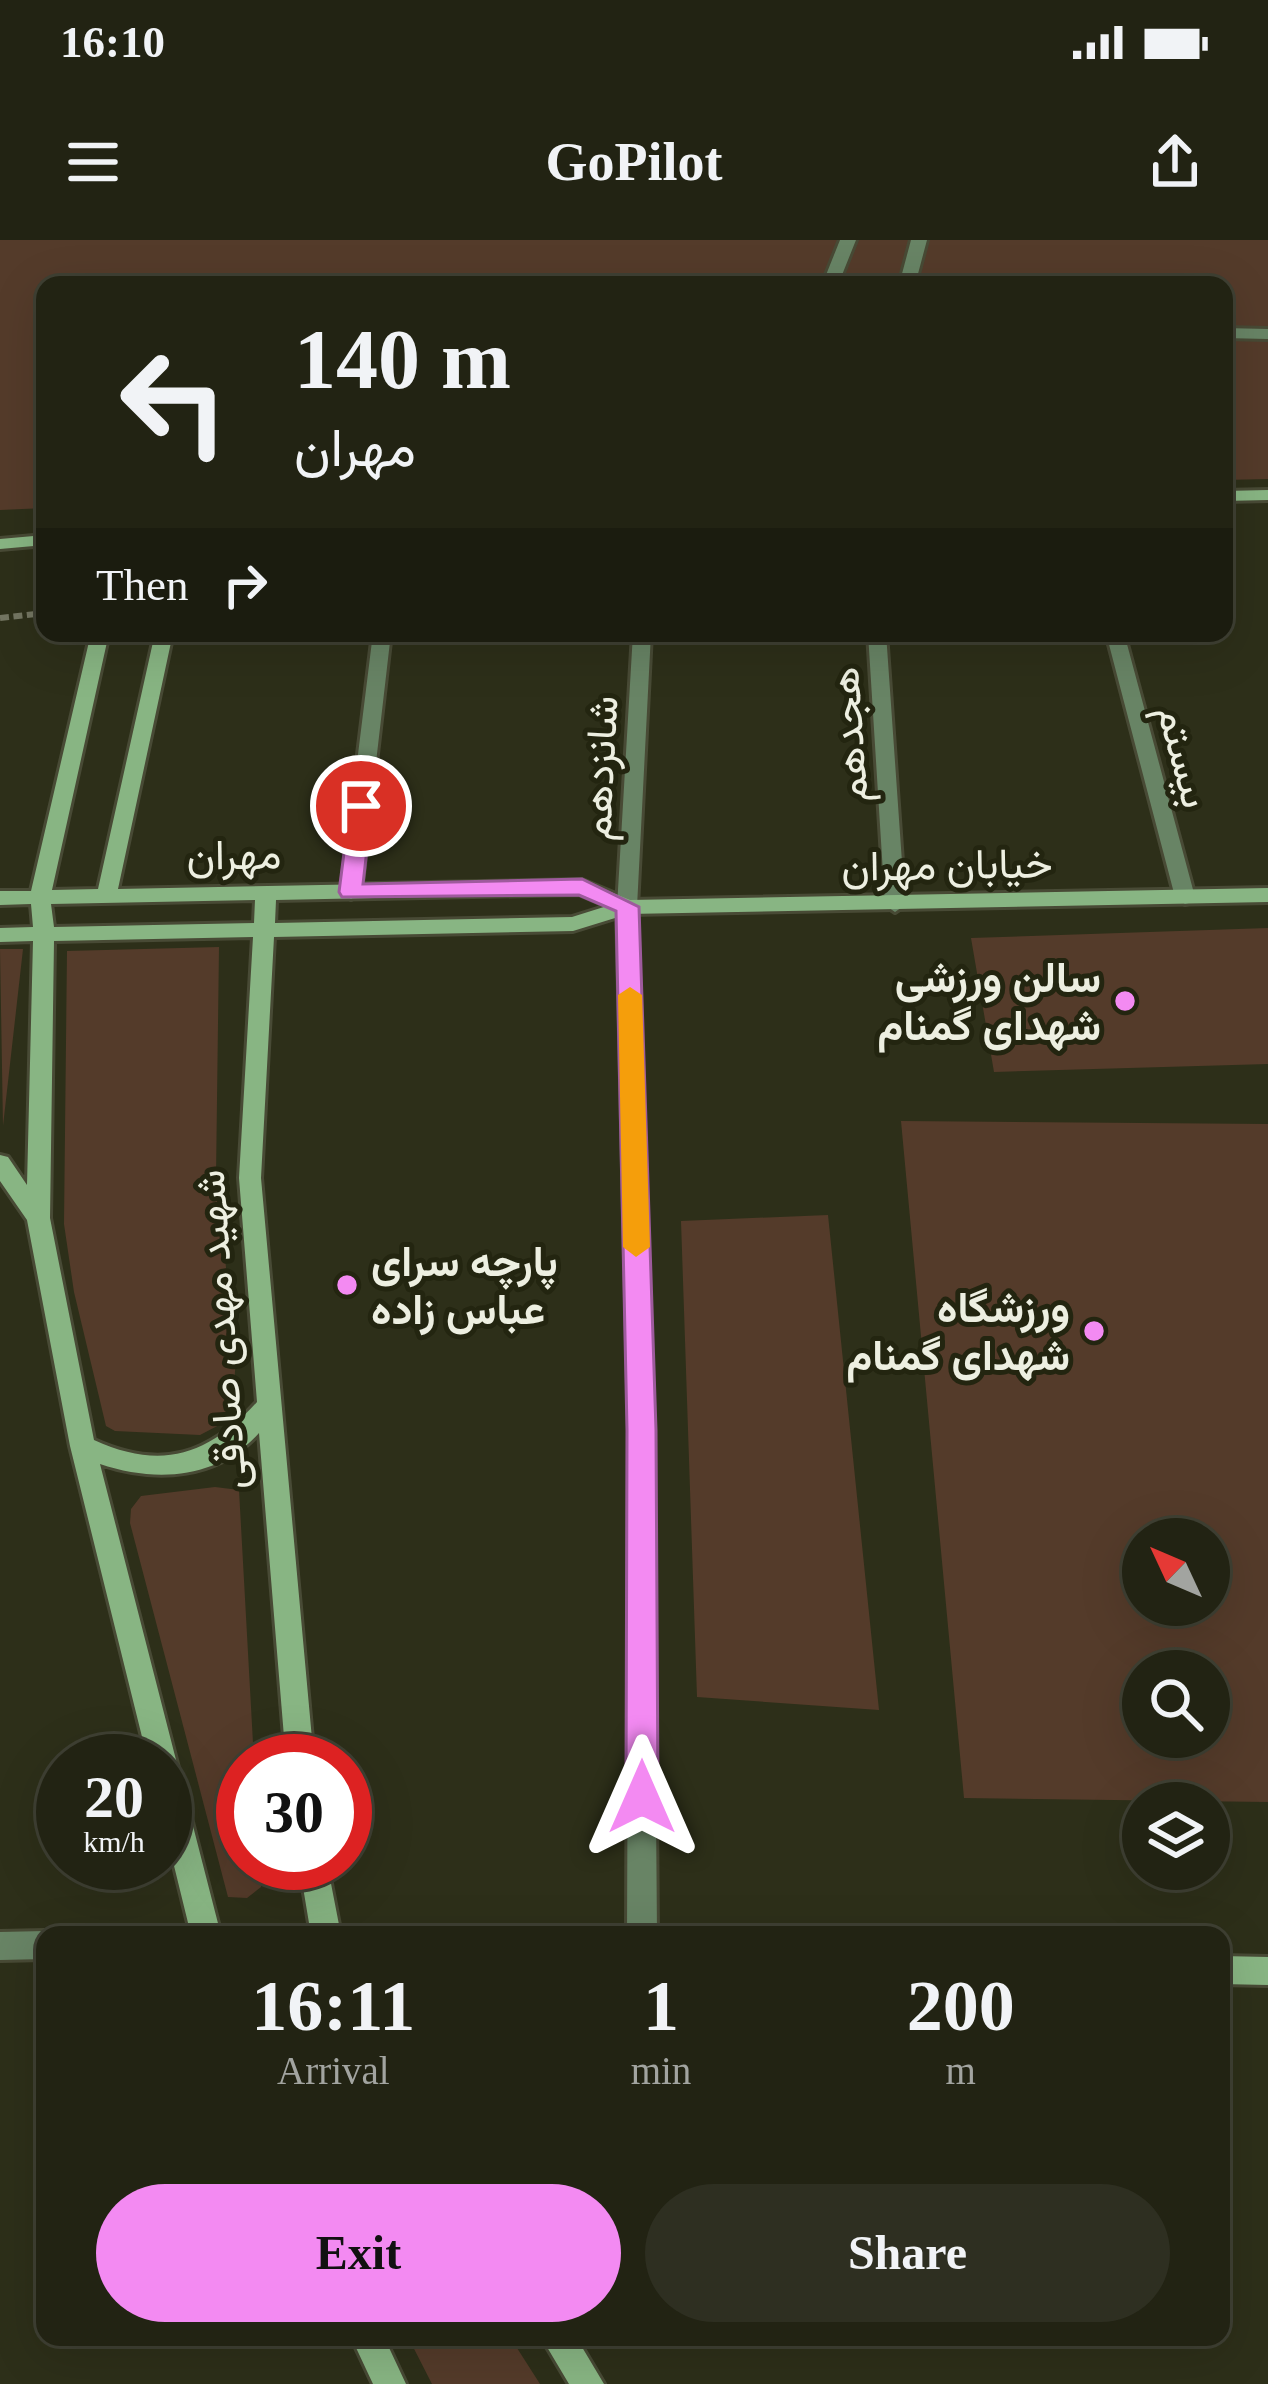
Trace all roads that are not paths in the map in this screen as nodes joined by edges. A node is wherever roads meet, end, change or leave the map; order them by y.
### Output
1 (848, 240) edge
2 (919, 240) edge
3 (834, 276) edge
4 (909, 276) edge
5 (1233, 333) edge
6 (1268, 334) edge
7 (1268, 495) edge
8 (1233, 496) edge
9 (36, 541) edge
10 (0, 544) edge
11 (98, 642) edge
12 (162, 642) edge
13 (381, 642) edge
14 (642, 642) edge
15 (878, 642) edge
16 (1117, 642) edge
17 (266, 892) junction
18 (351, 892) junction
19 (107, 894) junction
20 (40, 896) junction
21 (1268, 896) edge
22 (1185, 897) junction
23 (0, 898) edge
24 (896, 904) junction
25 (627, 907) junction
26 (263, 928) junction
27 (44, 934) junction
28 (0, 935) edge
29 (0, 1163) edge
30 (38, 1218) junction
31 (270, 1406) junction
32 (83, 1447) junction
33 (155, 1734) edge
34 (298, 1734) edge
35 (192, 1880) edge
36 (318, 1890) edge
37 (204, 1926) edge
38 (324, 1926) edge
39 (642, 1926) edge
40 (0, 1946) edge
41 (36, 1946) edge
42 (1230, 1970) edge
43 (1268, 1971) edge
44 (371, 2346) edge
45 (563, 2346) edge
46 (390, 2384) edge
47 (588, 2384) edge

1 - 3 street
2 - 4 street
5 - 6 street
7 - 8 main road
9 - 10 main road
11 - 20 main road
12 - 19 main road
13 - 18 street
14 - 25 street, شانزدهم
15 - 24 street, هجدهم
16 - 22 street, بیستم
17 - 18 main road, مهران
17 - 19 main road, مهران
17 - 26 main road, شهید مهدی صادقی
18 - 25 main road, مهران
19 - 20 main road, مهران
20 - 23 main road, مهران
20 - 27 main road
21 - 22 main road, خیابان مهران
22 - 24 main road, خیابان مهران
24 - 25 main road, خیابان مهران
25 - 26 main road, مهران
25 - 39 street, شانزدهم
26 - 27 main road, مهران
26 - 31 main road, شهید مهدی صادقی
27 - 28 main road, مهران
27 - 30 main road
29 - 30 main road
30 - 32 main road
31 - 32 main road
31 - 34 main road, شهید مهدی صادقی
32 - 33 main road
35 - 37 main road
36 - 38 main road
40 - 41 street
42 - 43 main road
44 - 46 main road
45 - 47 main road

